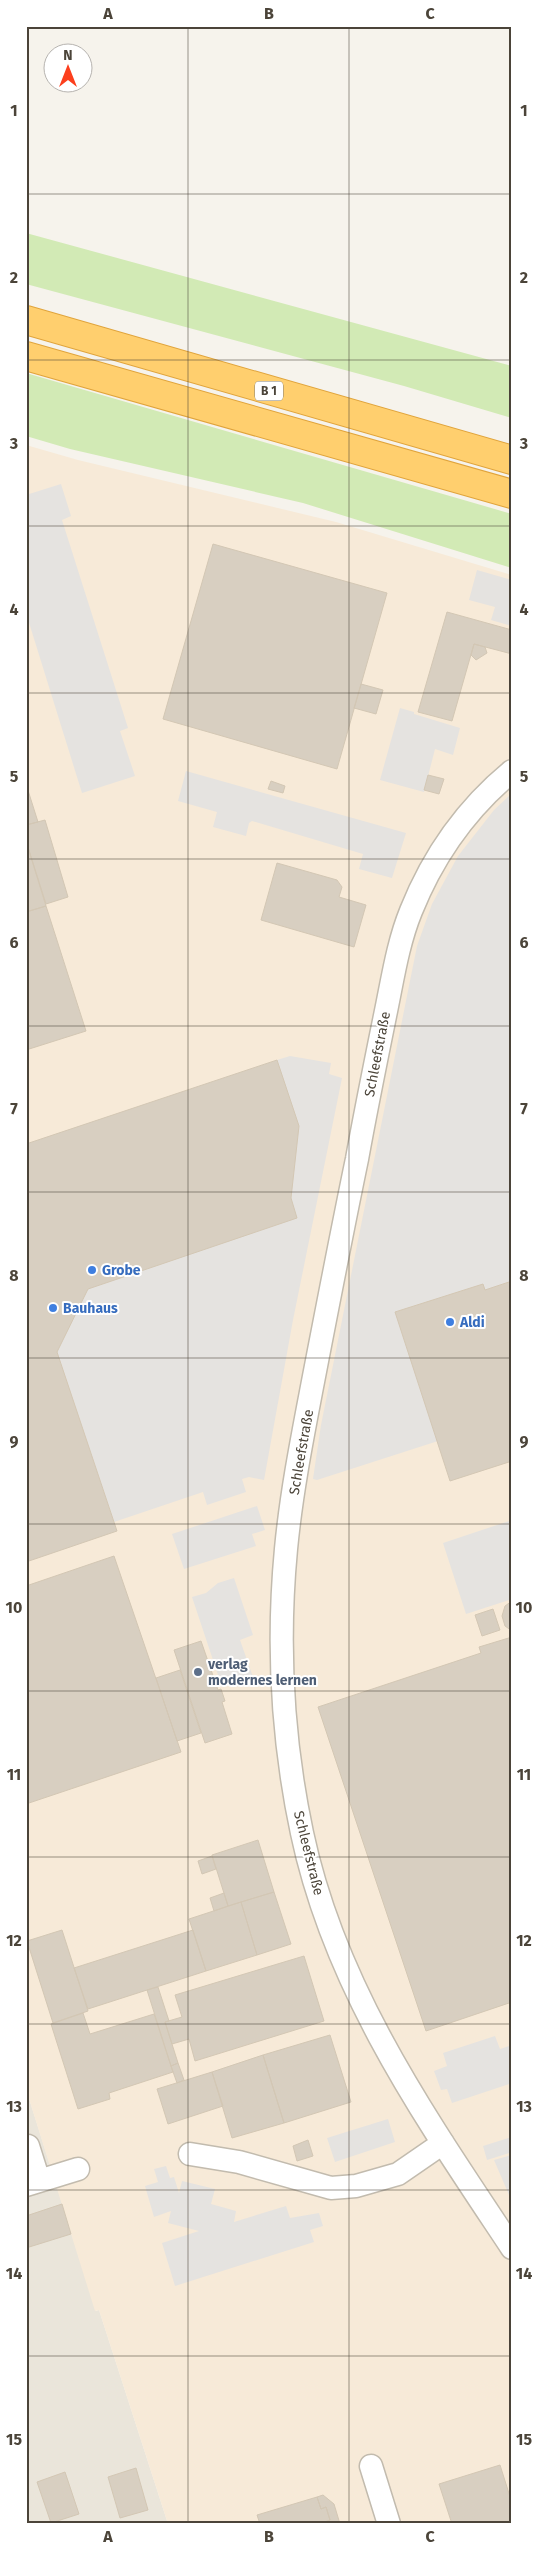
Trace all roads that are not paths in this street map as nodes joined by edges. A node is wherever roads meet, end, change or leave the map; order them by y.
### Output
1 (26, 320) edge
2 (26, 356) edge
3 (512, 460) edge
4 (512, 494) edge
5 (512, 771) edge
6 (443, 2144) junction
7 (28, 2146) dead end
8 (190, 2154) dead end
9 (78, 2169) dead end
10 (33, 2183) edge
11 (512, 2248) edge
12 (371, 2466) dead end
13 (389, 2524) edge

1 - 3 highway, B 1
2 - 4 highway
5 - 6 street, Schleefstraße
6 - 8 street
6 - 11 street, Schleefstraße
7 - 10 street
9 - 10 street
12 - 13 street

